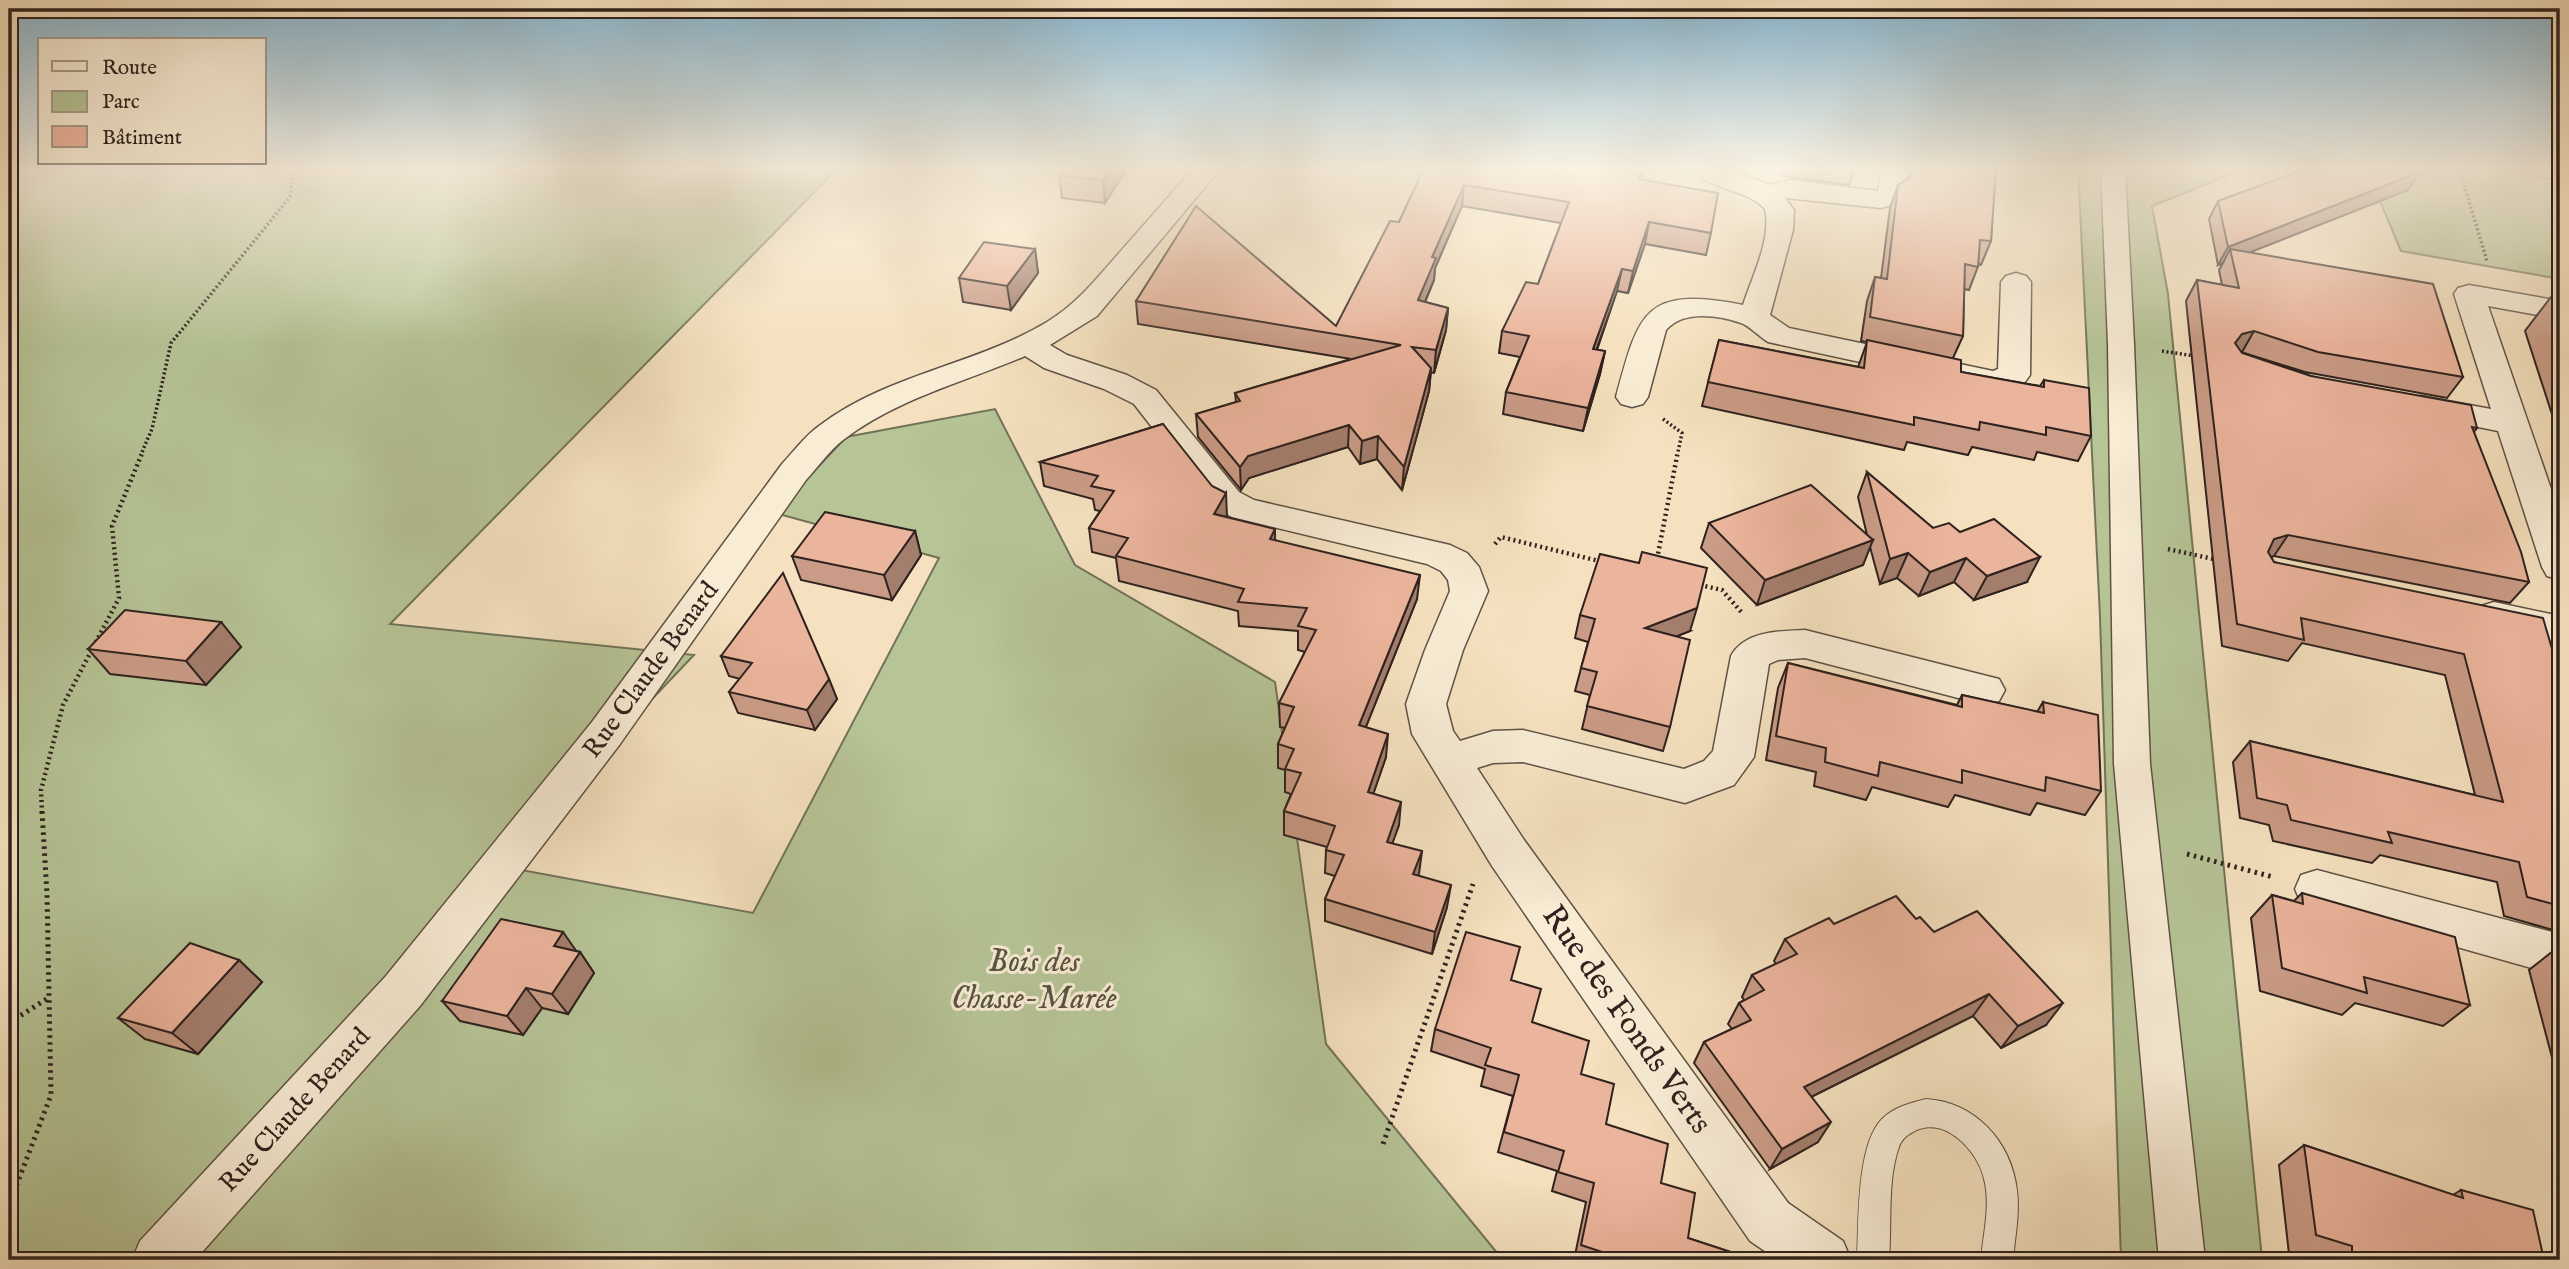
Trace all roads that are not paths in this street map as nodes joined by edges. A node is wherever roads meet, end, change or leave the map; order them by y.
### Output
1 (1157, 227) edge
2 (1780, 227) edge
3 (2116, 227) edge
4 (2016, 282) dead end
5 (2560, 310) edge
6 (1754, 316) junction
7 (1027, 343) junction
8 (1632, 397) road end
9 (2392, 401) edge
10 (2512, 423) junction
11 (2558, 556) edge
12 (2465, 610) edge
13 (2560, 630) edge
14 (1985, 690) dead end
15 (1448, 761) junction
16 (2317, 889) road end
17 (2560, 955) edge
18 (159, 1260) edge
19 (1824, 1260) edge
20 (1873, 1260) edge
21 (1997, 1260) edge
22 (2182, 1260) edge

1 - 7 street, Rue Claude Benard
2 - 6 street
3 - 22 street
4 - 6 street
5 - 10 street
6 - 8 street
7 - 15 street, Rue des Fonds Verts
7 - 18 street, Rue Claude Benard
9 - 10 street
10 - 11 street
12 - 13 street
14 - 15 street
15 - 19 street, Rue des Fonds Verts
16 - 17 street
20 - 21 lane

